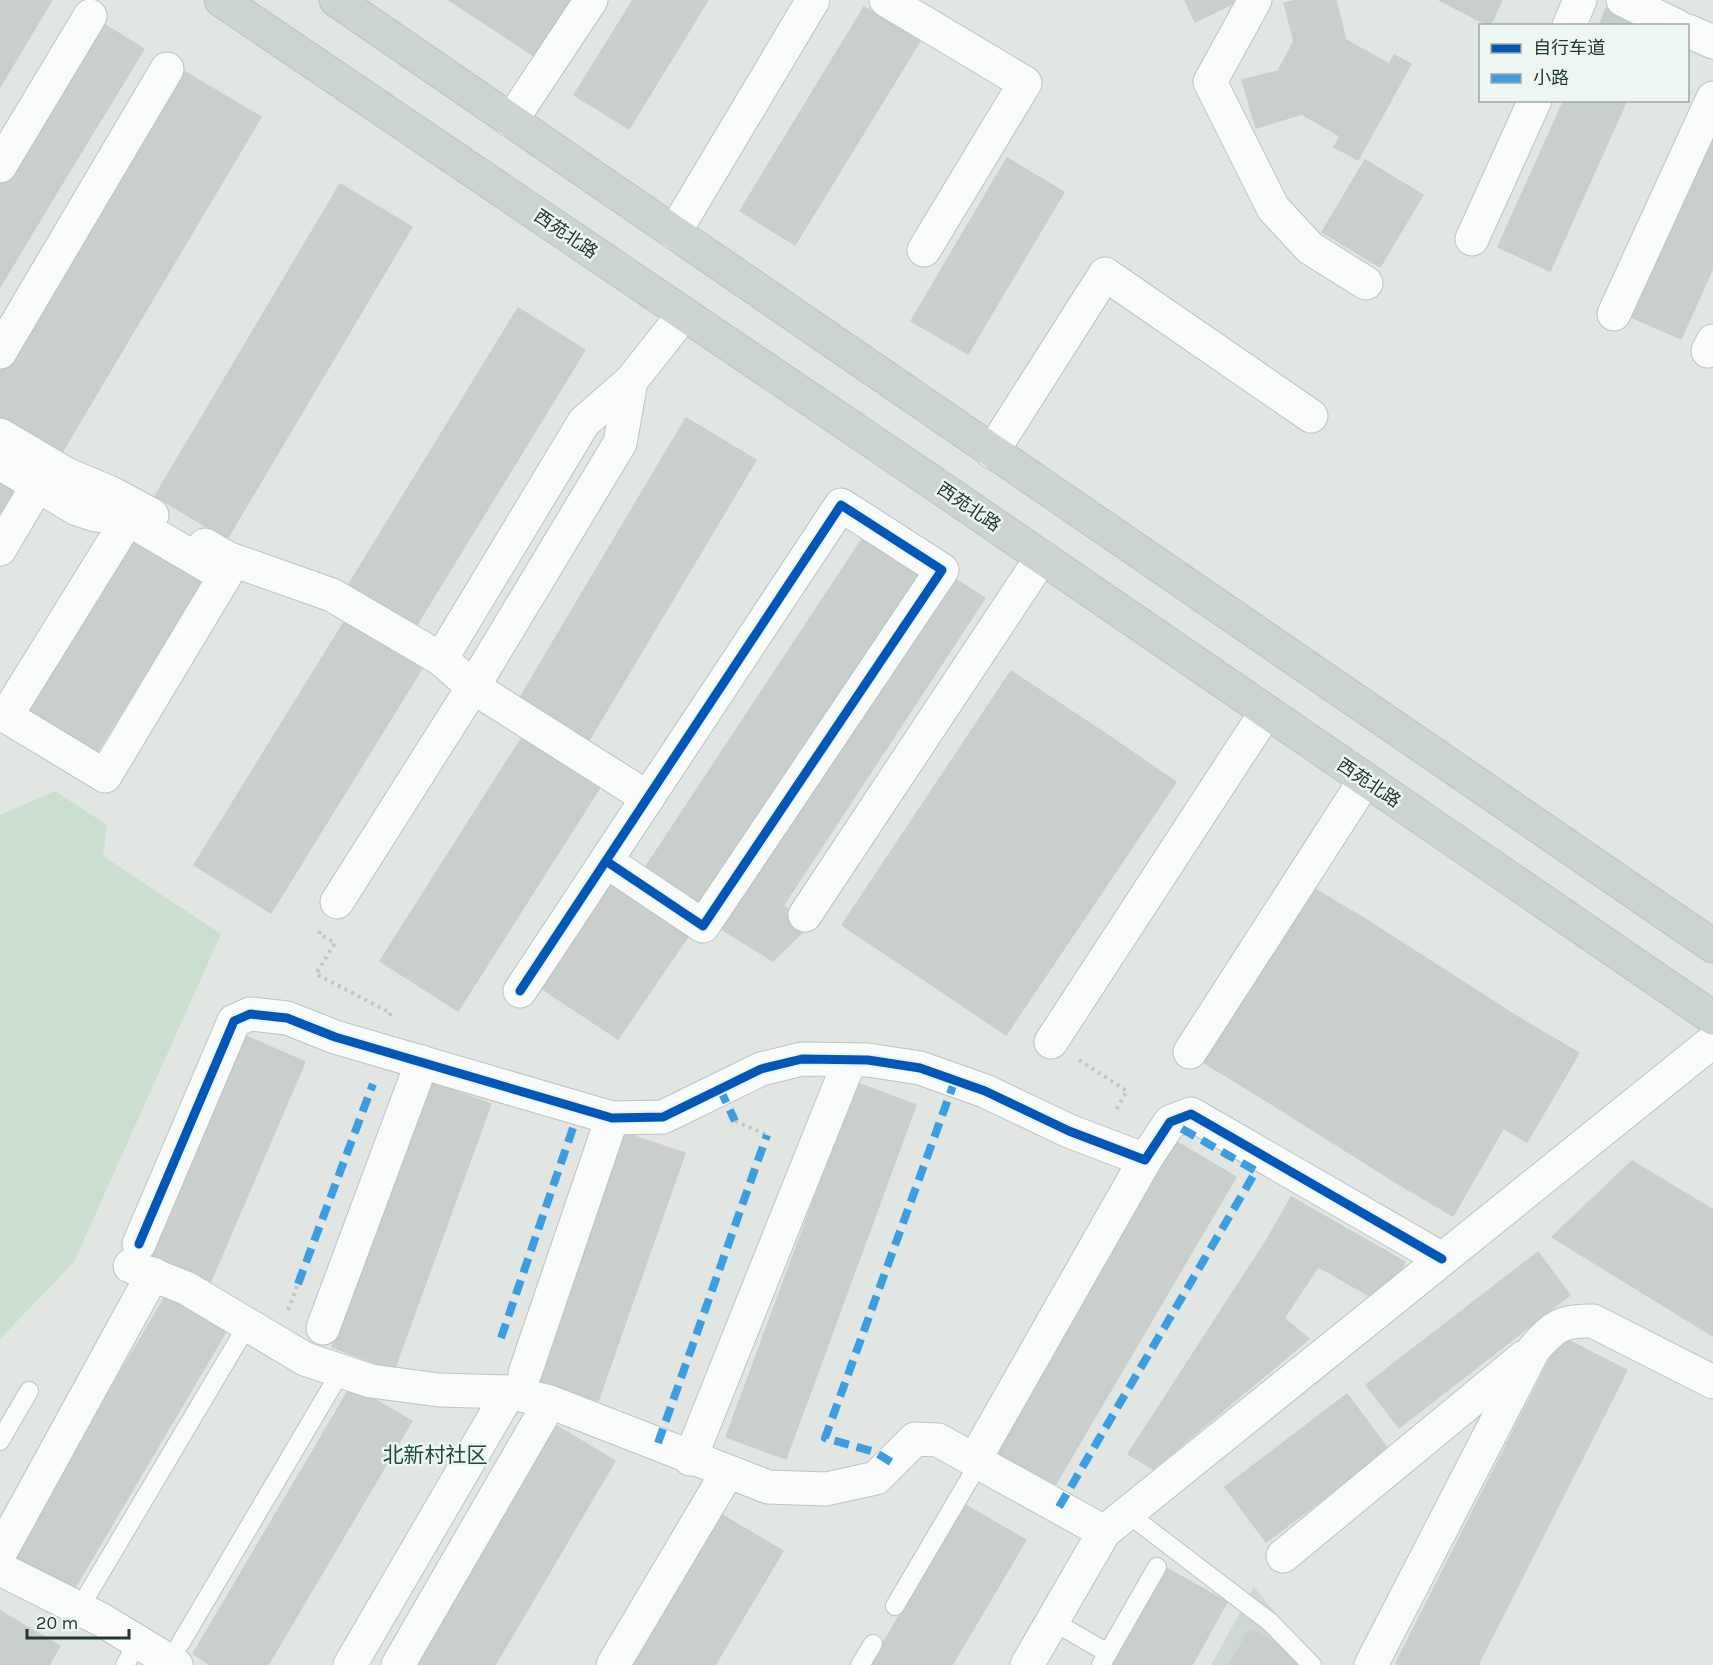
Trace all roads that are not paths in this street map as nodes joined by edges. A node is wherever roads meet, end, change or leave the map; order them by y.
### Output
1 (221, 0) edge
2 (336, 0) edge
3 (591, 0) edge
4 (813, 0) edge
5 (886, 0) edge
6 (1255, 0) edge
7 (1580, 0) edge
8 (1623, 0) edge
9 (90, 16) dead end
10 (1570, 24) edge
11 (1673, 24) edge
12 (1689, 30) edge
13 (1713, 42) edge
14 (167, 69) dead end
15 (1713, 98) edge
16 (1534, 102) edge
17 (512, 121) junction
18 (0, 166) edge
19 (674, 233) junction
20 (1472, 239) dead end
21 (924, 250) dead end
22 (1366, 283) dead end
23 (684, 314) junction
24 (1614, 314) dead end
25 (0, 352) edge
26 (631, 381) junction
27 (1311, 416) dead end
28 (0, 435) edge
29 (992, 452) junction
30 (0, 463) edge
31 (38, 486) junction
32 (128, 519) junction
33 (0, 549) edge
34 (1042, 557) junction
35 (441, 659) junction
36 (473, 687) junction
37 (1266, 712) junction
38 (1365, 780) junction
39 (648, 798) junction
40 (606, 861) junction
41 (338, 902) road end
42 (806, 915) dead end
43 (1713, 946) edge
44 (520, 992) dead end
45 (1713, 1018) edge
46 (1713, 1041) edge
47 (1051, 1042) road end
48 (1190, 1052) dead end
49 (849, 1060) junction
50 (422, 1062) junction
51 (612, 1118) junction
52 (1145, 1160) junction
53 (1442, 1259) junction
54 (141, 1261) junction
55 (248, 1324) junction
56 (322, 1328) dead end
57 (1534, 1349) junction
58 (341, 1371) junction
59 (517, 1382) junction
60 (1713, 1382) edge
61 (29, 1391) dead end
62 (549, 1402) junction
63 (0, 1441) edge
64 (690, 1459) junction
65 (977, 1460) junction
66 (727, 1473) junction
67 (1115, 1523) junction
68 (0, 1553) edge
69 (1282, 1556) dead end
70 (1157, 1567) dead end
71 (0, 1569) edge
72 (895, 1606) dead end
73 (79, 1609) junction
74 (1052, 1621) junction
75 (873, 1644) dead end
76 (131, 1653) edge
77 (178, 1654) edge
78 (1104, 1659) edge
79 (350, 1665) edge
80 (398, 1665) edge
81 (613, 1665) edge
82 (860, 1665) edge
83 (1027, 1665) edge
84 (1312, 1665) edge
85 (1371, 1665) edge

1 - 23 main road, 西苑北路
2 - 17 main road
3 - 17 street
4 - 19 street
5 - 21 street
6 - 22 street
7 - 10 street
8 - 11 street
9 - 18 street
12 - 13 street
14 - 25 street
15 - 24 street
16 - 20 street
17 - 19 main road
19 - 29 main road
23 - 26 street
23 - 34 main road, 西苑北路
26 - 35 street
26 - 36 street
27 - 29 street
28 - 35 street
29 - 43 main road
30 - 31 street
31 - 32 street
31 - 33 street
32 - 32 street
34 - 37 main road, 西苑北路
34 - 42 street
35 - 36 street
36 - 39 street
36 - 41 street
37 - 38 main road, 西苑北路
37 - 47 street
38 - 45 main road, 西苑北路
38 - 48 street
39 - 40 street
39 - 40 street
40 - 44 street
46 - 53 street
49 - 51 street
49 - 52 street
49 - 64 street
50 - 51 street
50 - 54 street
50 - 56 street
51 - 59 street
52 - 53 street
52 - 65 street
53 - 67 street
54 - 55 street
54 - 68 street
55 - 58 street
55 - 73 lane
57 - 60 street
57 - 69 street
57 - 85 street
58 - 59 street
58 - 77 lane
59 - 62 street
59 - 79 street
61 - 63 lane
62 - 64 street
62 - 80 street
64 - 66 street
65 - 66 street
65 - 67 street
65 - 72 lane
66 - 81 street
67 - 74 street
67 - 84 lane
70 - 78 lane
71 - 73 street
73 - 76 street
74 - 78 lane
74 - 83 street
75 - 82 lane
76 - 77 street

